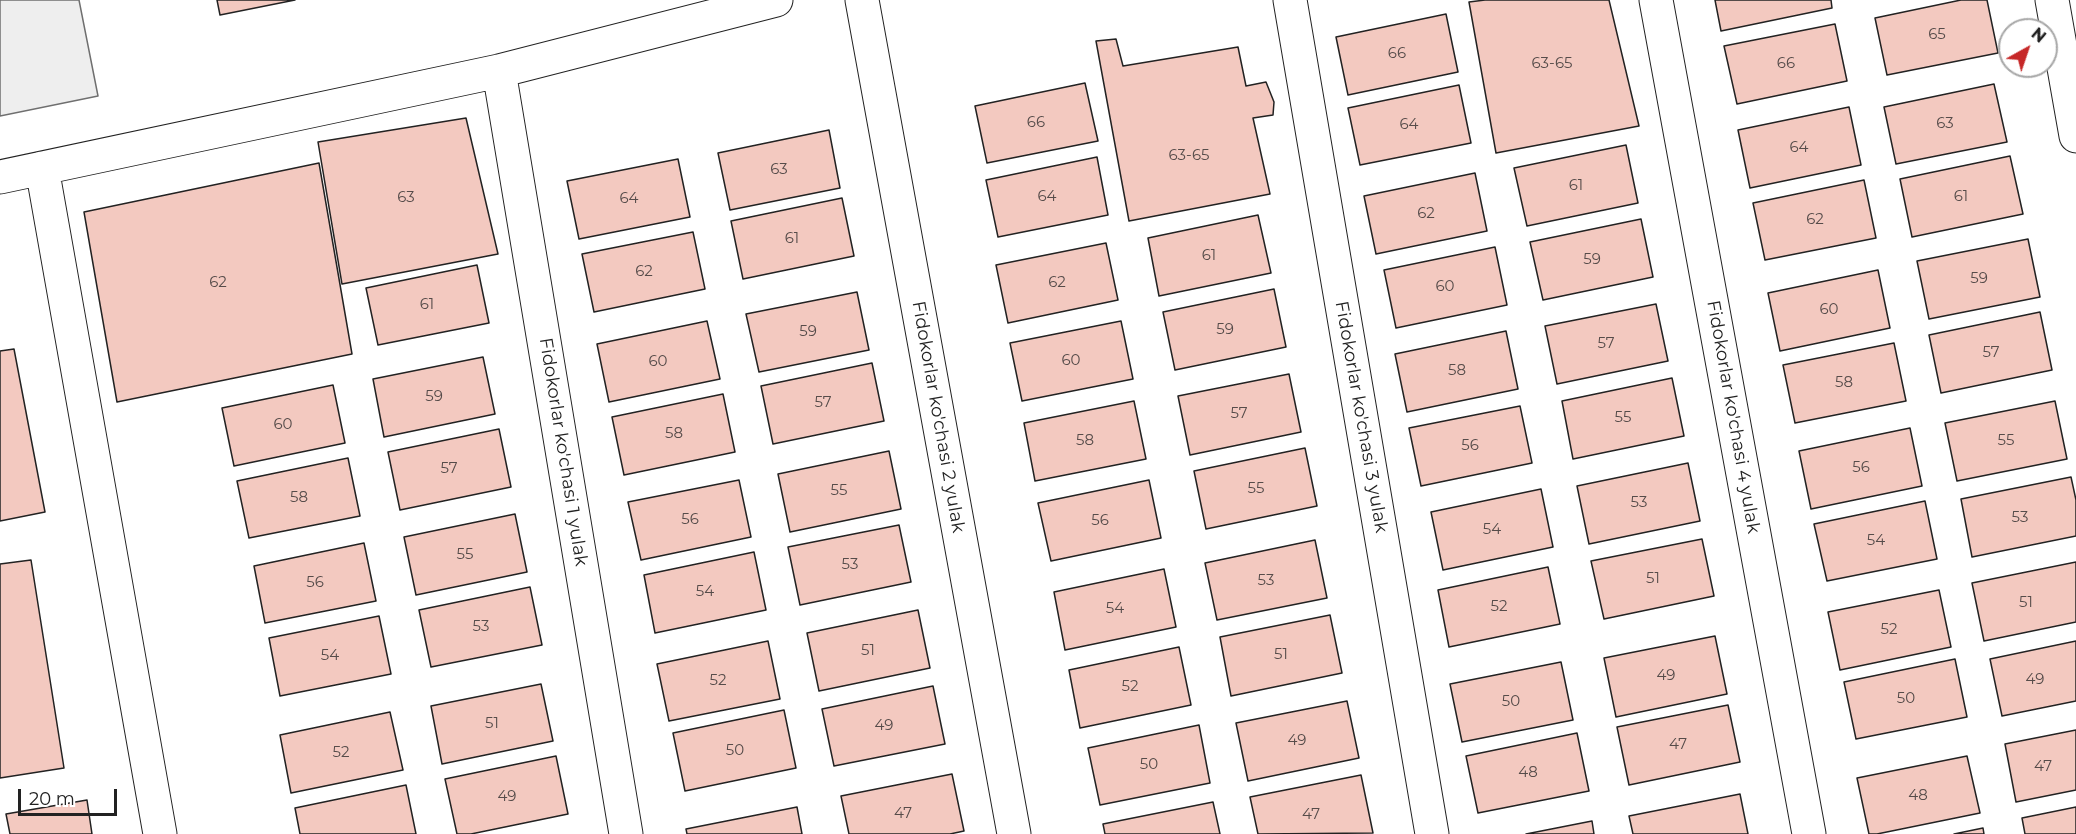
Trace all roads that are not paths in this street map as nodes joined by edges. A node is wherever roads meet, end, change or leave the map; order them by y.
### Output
1 (776, 0) edge
2 (862, 0) edge
3 (1290, 0) edge
4 (1656, 0) edge
5 (2052, 0) edge
6 (499, 71) junction
7 (2076, 136) edge
8 (42, 168) junction
9 (0, 177) edge
10 (160, 834) edge
11 (626, 834) edge
12 (1014, 834) edge
13 (1432, 834) edge
14 (1809, 834) edge

1 - 6 street
2 - 12 street, Fidokorlar ko'chasi 2 yulak
3 - 13 street, Fidokorlar ko'chasi 3 yulak
4 - 14 street, Fidokorlar ko'chasi 4 yulak
5 - 7 street
6 - 8 street
6 - 11 street, Fidokorlar ko'chasi 1 yulak
8 - 9 street
8 - 10 street

